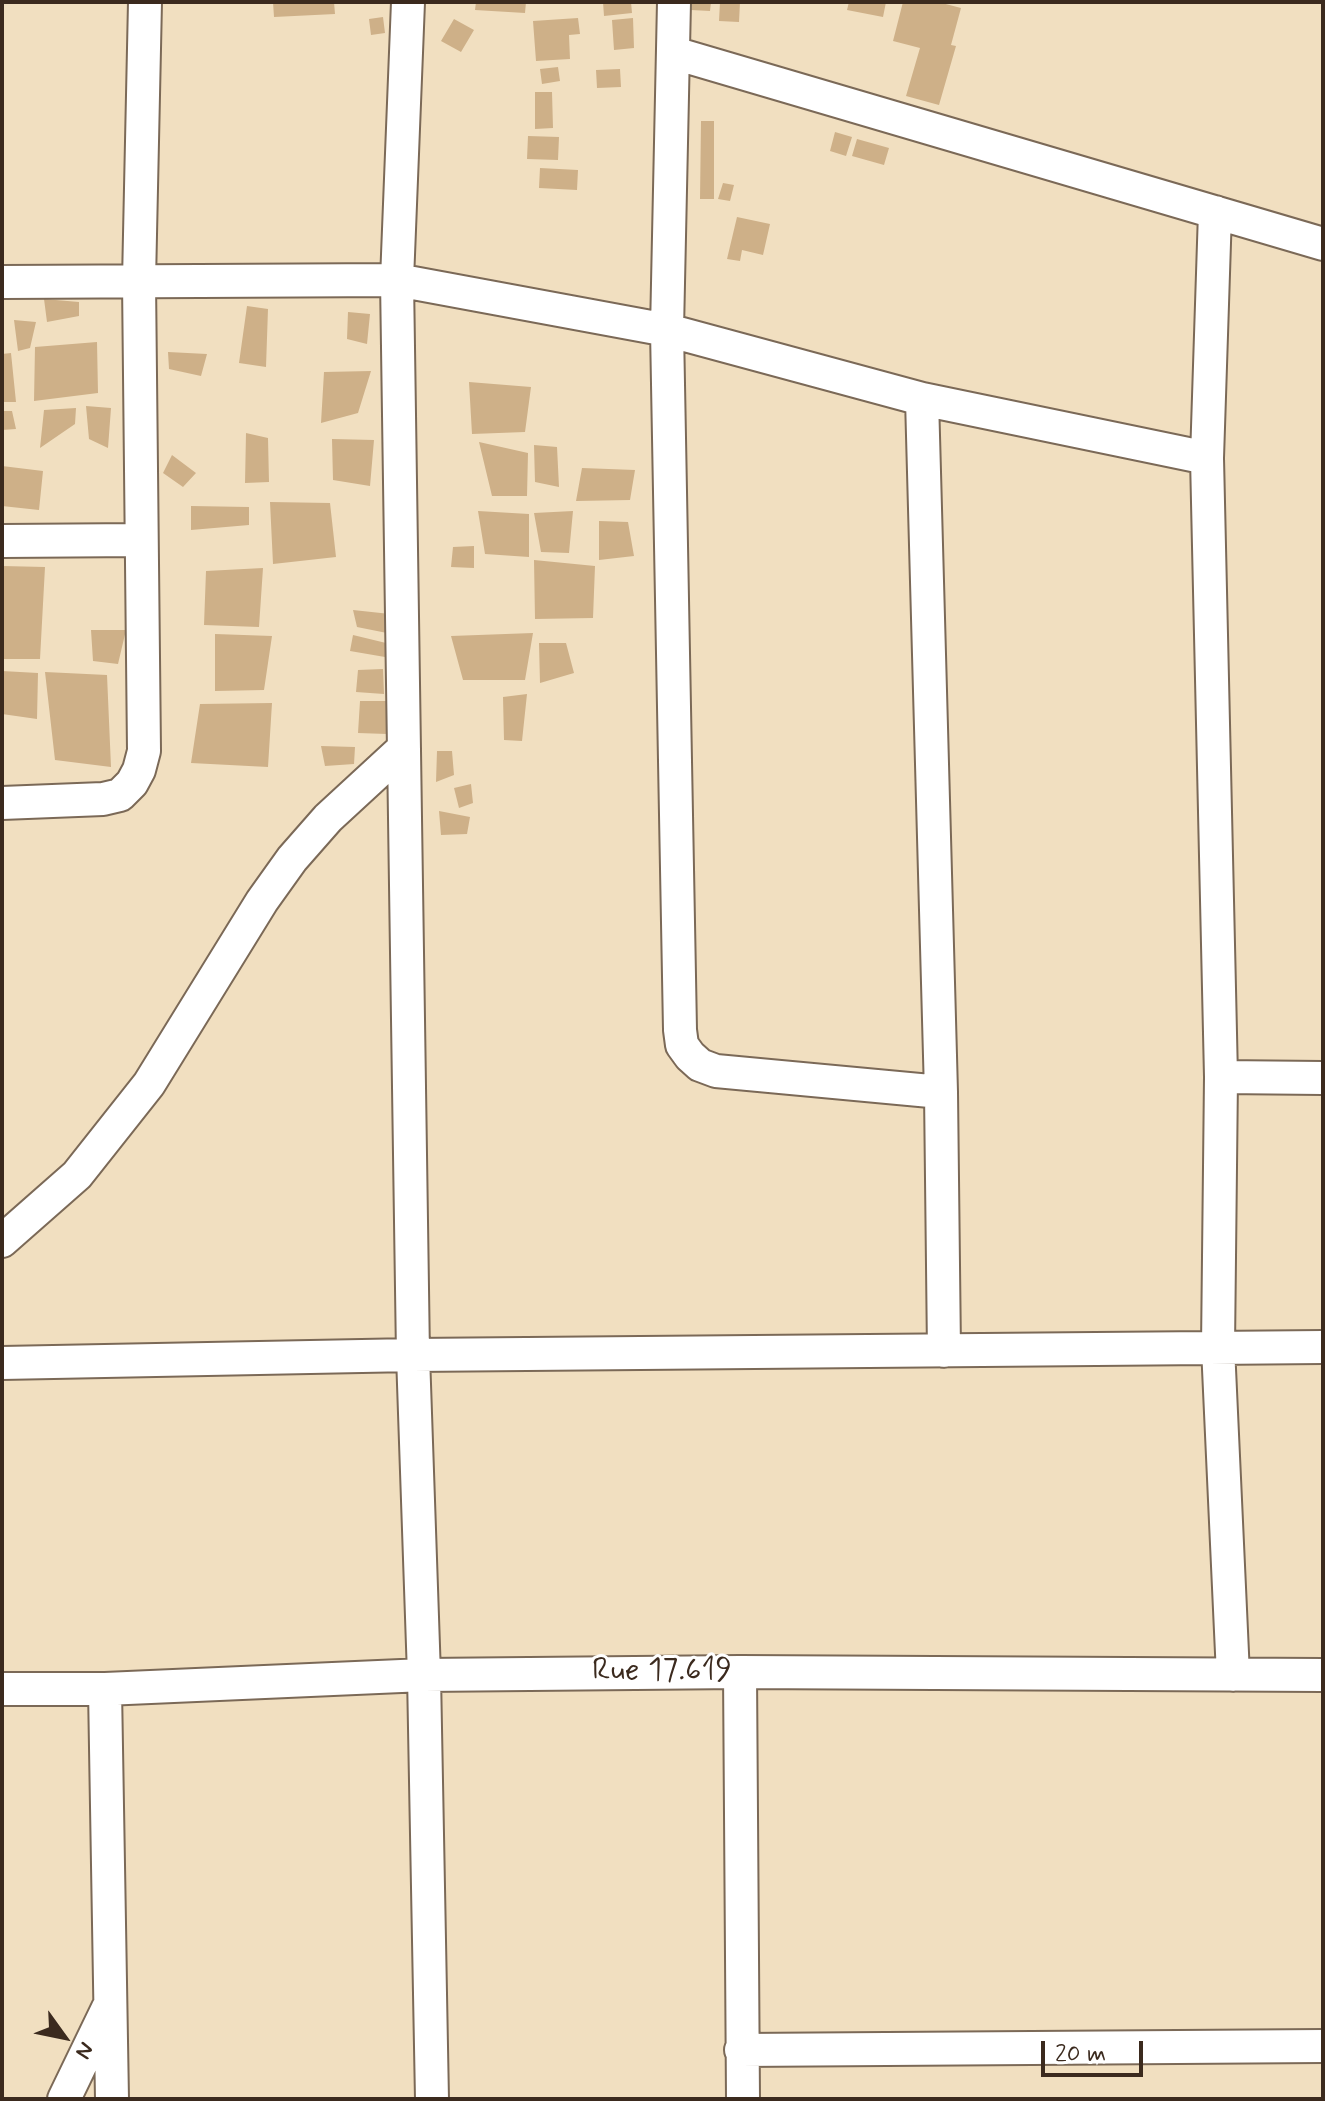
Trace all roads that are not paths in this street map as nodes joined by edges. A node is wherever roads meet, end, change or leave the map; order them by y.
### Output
1 (145, 2) edge
2 (408, 2) edge
3 (674, 2) edge
4 (674, 53) junction
5 (1215, 212) junction
6 (1323, 244) edge
7 (397, 280) junction
8 (139, 281) junction
9 (2, 282) edge
10 (667, 330) junction
11 (922, 399) junction
12 (1207, 458) junction
13 (141, 540) junction
14 (2, 541) edge
15 (404, 748) junction
16 (2, 803) edge
17 (1221, 1077) junction
18 (1323, 1078) edge
19 (941, 1092) junction
20 (2, 1241) edge
21 (1218, 1347) junction
22 (1323, 1347) edge
23 (944, 1351) junction
24 (413, 1355) junction
25 (2, 1363) edge
26 (740, 1672) junction
27 (424, 1675) junction
28 (1233, 1675) junction
29 (1323, 1675) edge
30 (2, 1689) edge
31 (105, 1689) junction
32 (111, 2001) junction
33 (1323, 2046) edge
34 (741, 2050) junction
35 (64, 2099) edge
36 (112, 2099) edge
37 (432, 2099) edge
38 (743, 2099) edge

1 - 8 street
2 - 7 street
3 - 4 street
4 - 5 street
4 - 10 street
5 - 6 street
5 - 12 street
7 - 8 street
7 - 10 street
7 - 15 street
8 - 9 street
8 - 13 street
10 - 11 street
10 - 19 street
11 - 12 street
11 - 19 street
12 - 17 street
13 - 14 street
13 - 16 street
15 - 20 street
15 - 24 street
17 - 18 street
17 - 21 street
19 - 23 street
21 - 22 street
21 - 23 street
21 - 28 street
23 - 24 street
24 - 25 street
24 - 27 street
26 - 27 street, Rue 17.619
26 - 28 street, Rue 17.619
26 - 34 street
27 - 31 street, Rue 17.619
27 - 37 street
28 - 29 street, Rue 17.619
30 - 31 street, Rue 17.619
31 - 32 street
32 - 35 street
32 - 36 street
33 - 34 street
34 - 38 street

